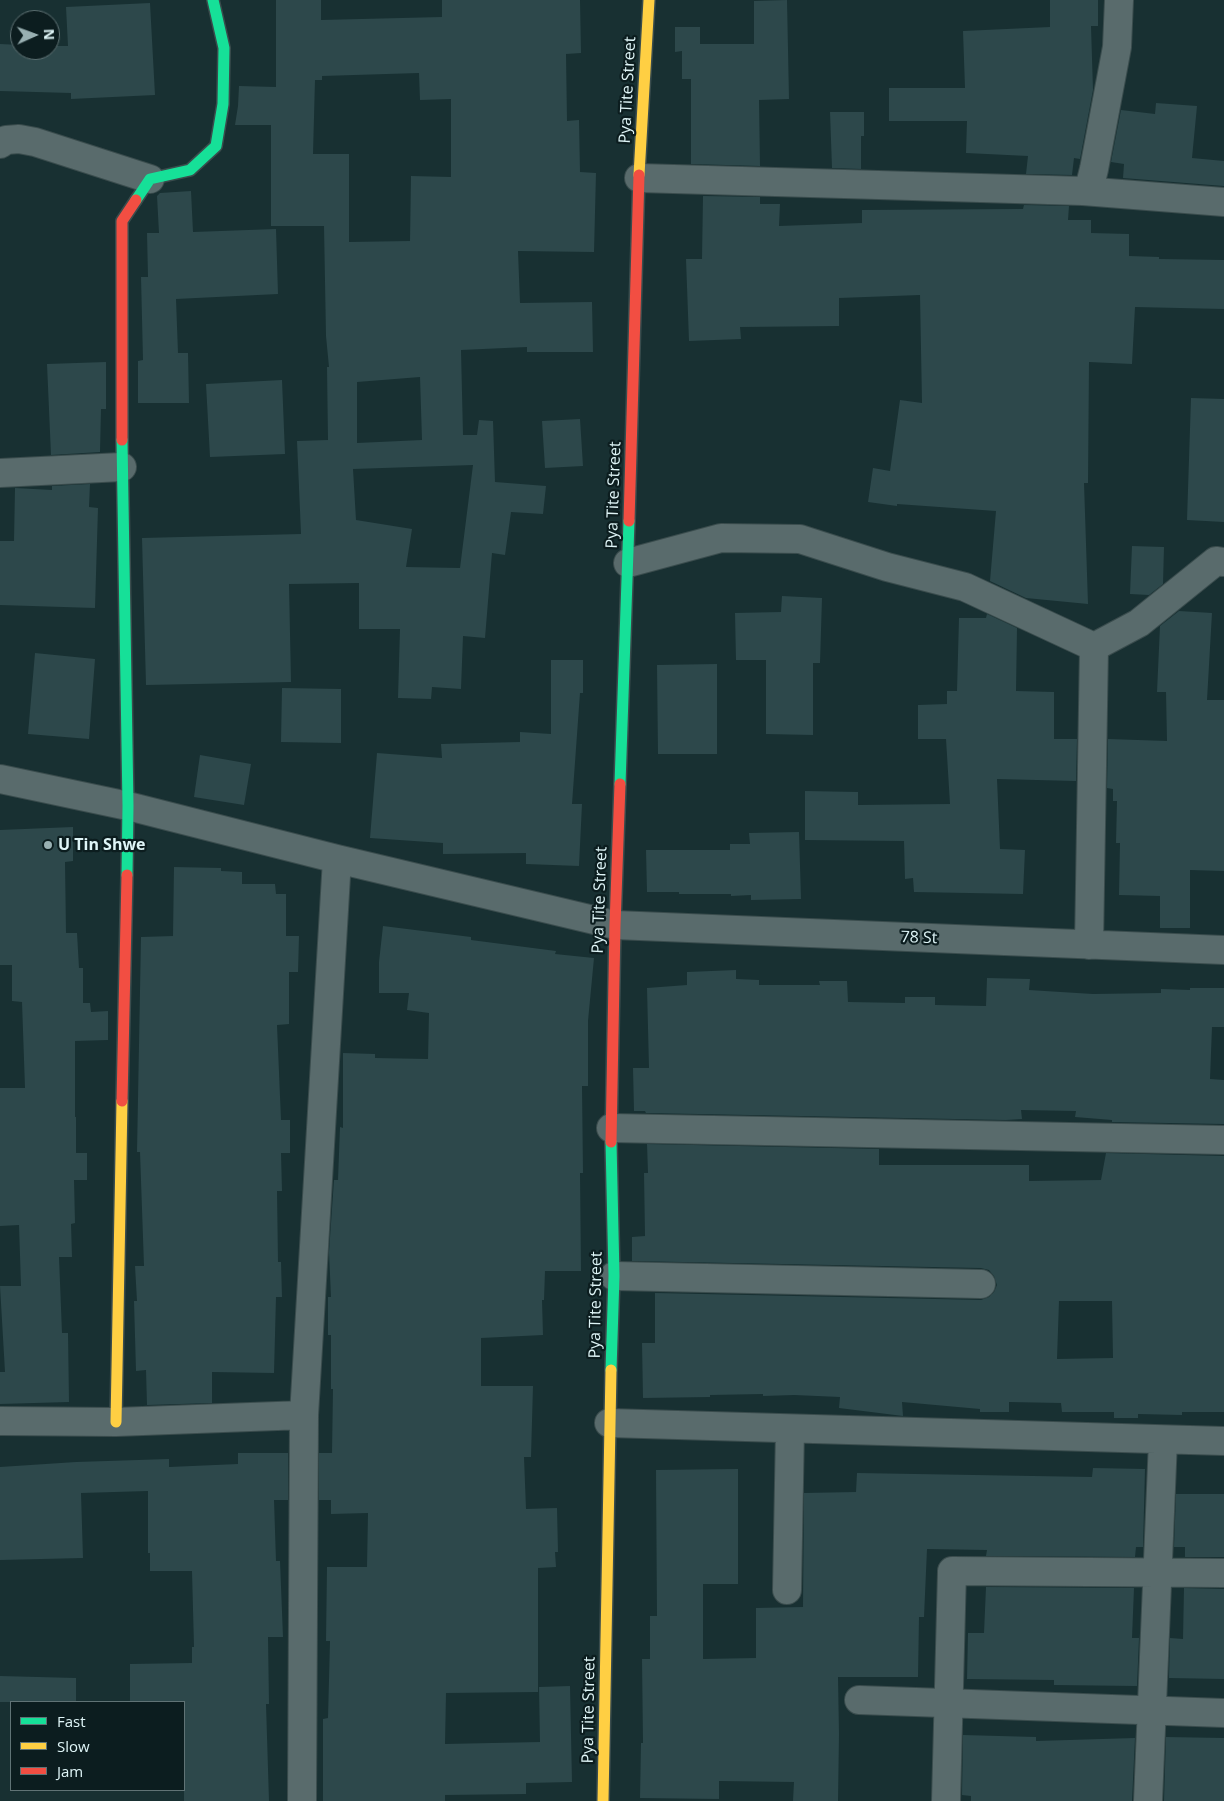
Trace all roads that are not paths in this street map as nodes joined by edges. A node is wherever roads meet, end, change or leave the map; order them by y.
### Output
1 (214, 0) edge
2 (649, 0) edge
3 (1119, 0) edge
4 (0, 144) edge
5 (639, 178) junction
6 (150, 179) junction
7 (1083, 191) junction
8 (1224, 202) edge
9 (122, 466) junction
10 (0, 473) edge
11 (1224, 562) edge
12 (628, 563) junction
13 (1094, 647) junction
14 (0, 779) edge
15 (128, 806) junction
16 (337, 859) junction
17 (615, 925) junction
18 (1089, 945) junction
19 (1224, 950) edge
20 (611, 1128) junction
21 (1224, 1140) edge
22 (614, 1276) junction
23 (981, 1284) dead end
24 (304, 1415) junction
25 (0, 1421) edge
26 (116, 1422) junction
27 (609, 1423) junction
28 (790, 1429) junction
29 (1163, 1440) junction
30 (1224, 1441) edge
31 (1158, 1571) junction
32 (1224, 1573) edge
33 (787, 1590) dead end
34 (859, 1700) dead end
35 (949, 1703) junction
36 (1151, 1711) junction
37 (1224, 1713) edge
38 (302, 1801) edge
39 (603, 1801) edge
40 (946, 1801) edge
41 (1148, 1801) edge

1 - 6 street
2 - 5 street, Pya Tite Street
3 - 7 street
4 - 6 street
5 - 7 street
5 - 12 street, Pya Tite Street
6 - 9 street
7 - 8 street
9 - 10 street
9 - 15 street
11 - 13 street
12 - 13 street
12 - 17 street, Pya Tite Street
13 - 18 street
14 - 15 street, 78 St
15 - 16 street, 78 St
15 - 26 street
16 - 17 street, 78 St
16 - 24 street
17 - 18 street, 78 St
17 - 20 street, Pya Tite Street
18 - 19 street, 78 St
20 - 21 street
20 - 22 street, Pya Tite Street
22 - 23 street
22 - 27 street, Pya Tite Street
24 - 26 street
24 - 38 street
25 - 26 street
27 - 28 street
27 - 39 street, Pya Tite Street
28 - 29 street
28 - 33 street
29 - 30 street
29 - 31 street
31 - 32 street
31 - 35 street
31 - 36 street
34 - 35 street
35 - 36 street
35 - 40 street
36 - 37 street
36 - 41 street

